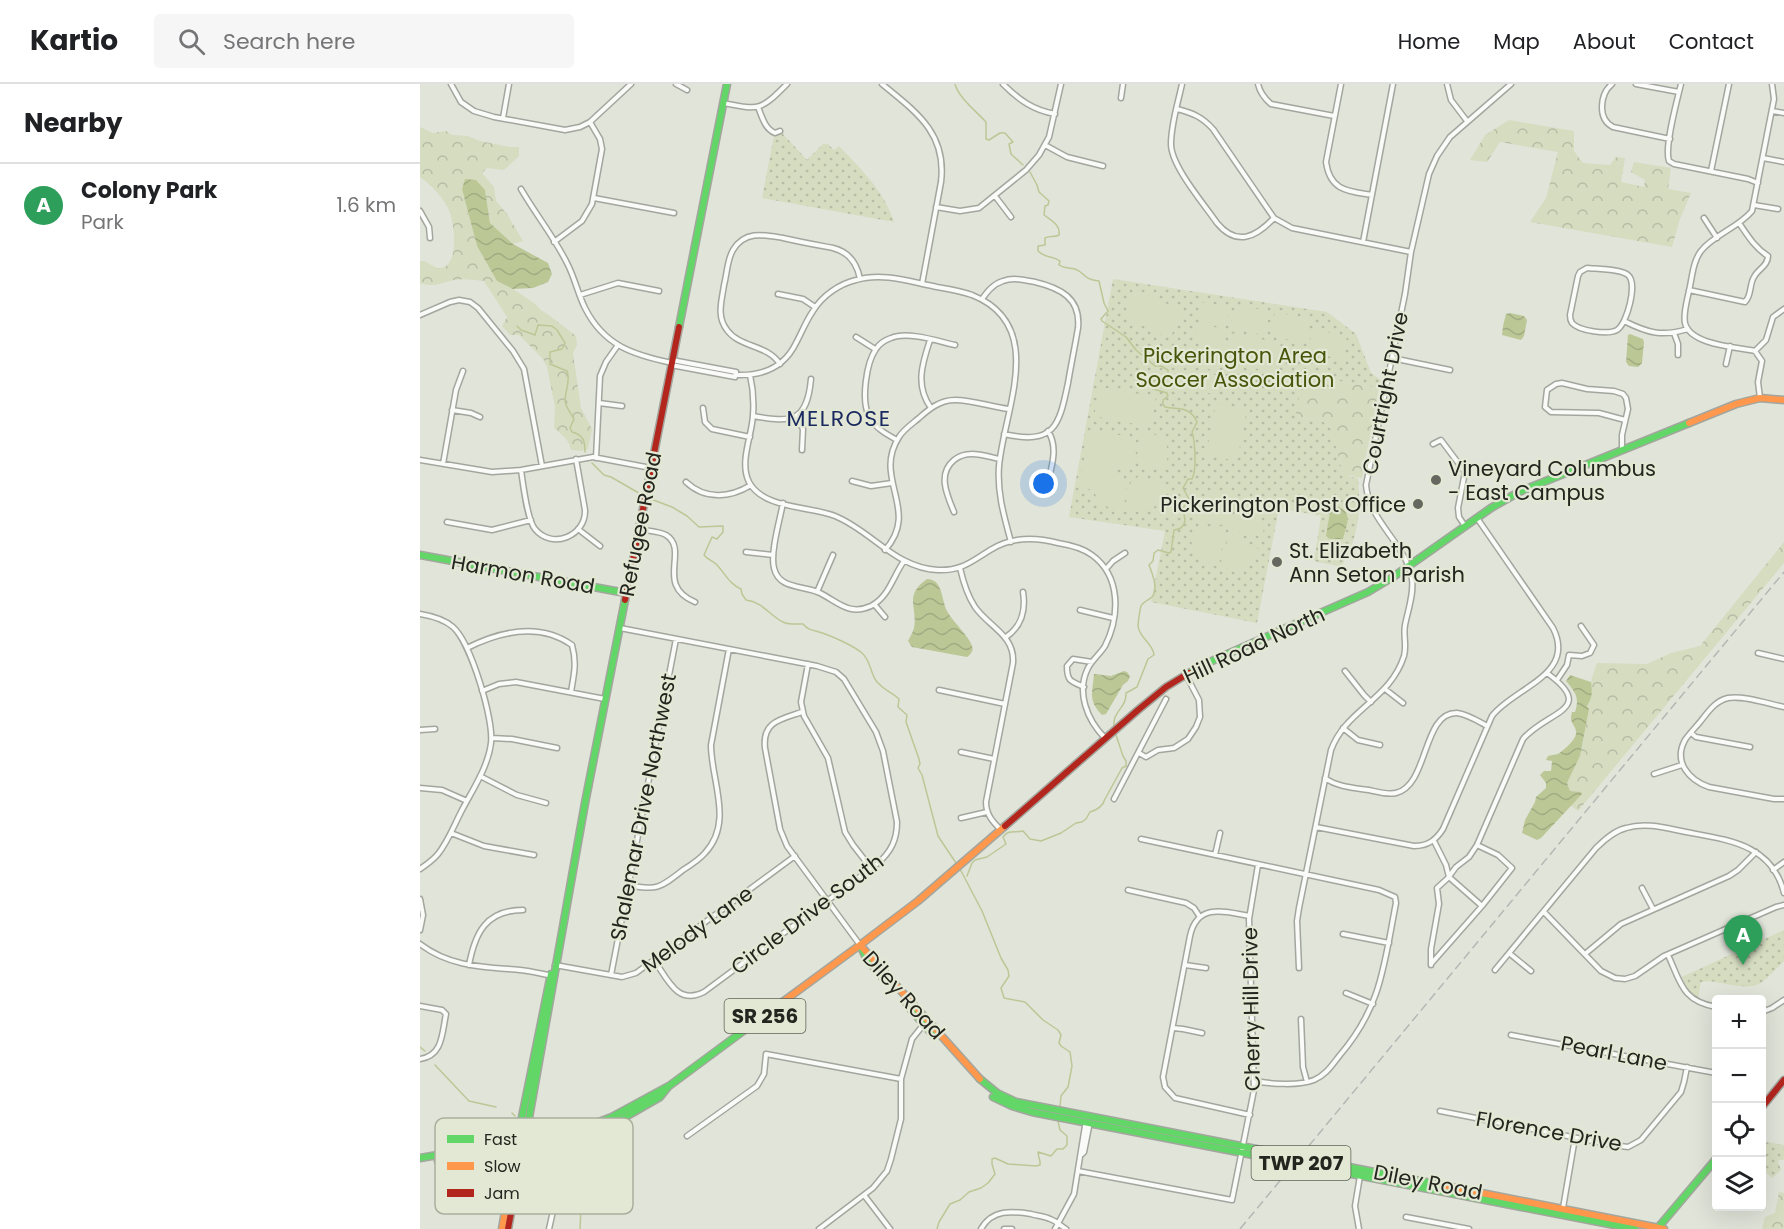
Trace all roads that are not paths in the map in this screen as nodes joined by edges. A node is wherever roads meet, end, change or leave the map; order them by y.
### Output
1 (451, 84) edge
2 (509, 84) edge
3 (631, 84) edge
4 (676, 84) edge
5 (726, 84) edge
6 (787, 84) edge
7 (882, 84) edge
8 (1003, 84) edge
9 (1061, 84) edge
10 (1123, 84) edge
11 (1182, 84) edge
12 (1258, 84) edge
13 (1341, 84) edge
14 (1394, 84) edge
15 (1447, 84) edge
16 (1512, 84) edge
17 (1612, 84) edge
18 (1636, 84) edge
19 (1681, 84) edge
20 (1730, 84) edge
21 (1772, 84) edge
22 (687, 90) dead end
23 (1679, 92) junction
24 (1121, 98) dead end
25 (723, 103) junction
26 (758, 107) junction
27 (1177, 109) junction
28 (1772, 111) junction
29 (1784, 113) edge
30 (1055, 114) junction
31 (1334, 116) junction
32 (503, 118) junction
33 (1467, 121) junction
34 (590, 122) junction
35 (1606, 123) junction
36 (1601, 126) dead end
37 (780, 131) dead end
38 (1670, 139) junction
39 (1045, 145) junction
40 (1763, 158) junction
41 (1784, 162) edge
42 (1103, 166) dead end
43 (1711, 171) junction
44 (1758, 183) junction
45 (521, 189) dead end
46 (1372, 195) junction
47 (995, 196) junction
48 (594, 198) junction
49 (1754, 205) junction
50 (936, 207) junction
51 (1778, 209) dead end
52 (420, 211) edge
53 (674, 213) dead end
54 (1011, 217) dead end
55 (1274, 218) junction
56 (1704, 218) dead end
57 (1739, 223) junction
58 (430, 238) dead end
59 (1717, 238) junction
60 (554, 242) junction
61 (1363, 242) junction
62 (1411, 252) junction
63 (860, 279) junction
64 (922, 284) junction
65 (1689, 290) junction
66 (659, 291) dead end
67 (778, 294) dead end
68 (580, 295) junction
69 (982, 300) junction
70 (815, 307) junction
71 (1784, 309) edge
72 (420, 315) edge
73 (1624, 321) junction
74 (1688, 329) junction
75 (1674, 333) junction
76 (856, 337) dead end
77 (930, 340) junction
78 (618, 345) junction
79 (955, 345) dead end
80 (1730, 346) junction
81 (875, 349) junction
82 (1755, 351) junction
83 (1678, 355) dead end
84 (1392, 358) junction
85 (672, 363) junction
86 (780, 364) junction
87 (1726, 364) dead end
88 (1450, 370) dead end
89 (463, 371) dead end
90 (750, 375) junction
91 (811, 379) dead end
92 (1760, 398) junction
93 (1784, 400) edge
94 (599, 403) junction
95 (622, 405) dead end
96 (703, 408) dead end
97 (931, 408) junction
98 (1009, 409) junction
99 (452, 410) junction
100 (795, 416) junction
101 (480, 417) dead end
102 (753, 417) junction
103 (1625, 420) junction
104 (1048, 431) junction
105 (1004, 434) junction
106 (750, 437) junction
107 (897, 440) junction
108 (1433, 444) dead end
109 (1622, 449) junction
110 (802, 450) dead end
111 (596, 458) junction
112 (576, 459) junction
113 (1000, 459) junction
114 (420, 460) edge
115 (443, 464) junction
116 (542, 466) junction
117 (651, 468) junction
118 (521, 470) junction
119 (852, 481) dead end
120 (686, 482) dead end
121 (891, 483) junction
122 (751, 485) junction
123 (1047, 487) dead end
124 (783, 503) junction
125 (954, 512) dead end
126 (1476, 518) junction
127 (531, 520) junction
128 (447, 522) dead end
129 (1465, 525) junction
130 (639, 529) junction
131 (578, 530) junction
132 (1011, 542) junction
133 (600, 546) dead end
134 (885, 550) junction
135 (747, 552) dead end
136 (1125, 553) dead end
137 (420, 555) edge
138 (773, 555) junction
139 (833, 555) dead end
140 (903, 561) junction
141 (1408, 566) junction
142 (960, 568) junction
143 (1106, 569) junction
144 (817, 592) junction
145 (1023, 592) dead end
146 (626, 593) junction
147 (695, 602) dead end
148 (874, 604) junction
149 (1080, 610) dead end
150 (420, 614) edge
151 (885, 618) dead end
152 (1113, 618) junction
153 (1581, 626) dead end
154 (620, 628) junction
155 (1006, 637) junction
156 (676, 639) junction
157 (467, 648) junction
158 (729, 649) junction
159 (1758, 653) dead end
160 (1784, 659) edge
161 (1092, 662) junction
162 (808, 664) junction
163 (1345, 671) dead end
164 (1547, 673) junction
165 (1185, 675) junction
166 (1557, 680) junction
167 (1084, 687) junction
168 (1385, 689) junction
169 (939, 690) dead end
170 (482, 691) junction
171 (571, 692) junction
172 (606, 699) junction
173 (1166, 699) dead end
174 (1371, 702) junction
175 (1403, 703) dead end
176 (1005, 704) junction
177 (1784, 707) edge
178 (802, 712) junction
179 (1487, 726) junction
180 (1343, 728) junction
181 (435, 729) dead end
182 (420, 730) edge
183 (1691, 733) junction
184 (1108, 735) junction
185 (492, 738) junction
186 (1380, 745) dead end
187 (1750, 747) dead end
188 (557, 748) dead end
189 (960, 752) dead end
190 (1138, 753) junction
191 (994, 759) junction
192 (1682, 765) junction
193 (1654, 774) dead end
194 (480, 776) junction
195 (1325, 778) junction
196 (420, 788) edge
197 (1784, 799) edge
198 (1114, 800) dead end
199 (467, 801) junction
200 (546, 803) dead end
201 (987, 812) junction
202 (961, 818) dead end
203 (1316, 827) junction
204 (1000, 830) junction
205 (451, 833) junction
206 (1220, 833) dead end
207 (1141, 839) dead end
208 (1433, 841) junction
209 (1477, 845) junction
210 (1756, 852) junction
211 (534, 855) dead end
212 (1215, 855) junction
213 (795, 856) junction
214 (1784, 862) edge
215 (1258, 865) junction
216 (871, 868) junction
217 (420, 869) edge
218 (1773, 870) junction
219 (1306, 874) junction
220 (1449, 877) junction
221 (628, 885) junction
222 (1642, 888) dead end
223 (1128, 890) dead end
224 (1784, 893) edge
225 (420, 899) edge
226 (827, 900) junction
227 (1784, 905) edge
228 (1482, 906) junction
229 (1653, 909) junction
230 (523, 910) dead end
231 (1544, 912) junction
232 (1249, 916) junction
233 (1200, 917) junction
234 (420, 930) edge
235 (1343, 934) dead end
236 (1389, 943) junction
237 (420, 944) edge
238 (860, 945) junction
239 (1509, 953) junction
240 (1585, 954) junction
241 (1668, 955) junction
242 (654, 960) junction
243 (468, 965) junction
244 (555, 965) junction
245 (1185, 965) junction
246 (1206, 968) dead end
247 (1299, 968) dead end
248 (1495, 970) dead end
249 (1531, 971) dead end
250 (611, 975) junction
251 (552, 976) junction
252 (1346, 993) dead end
253 (1784, 1000) edge
254 (1373, 1004) junction
255 (420, 1006) edge
256 (1712, 1006) edge
257 (1766, 1010) edge
258 (1301, 1019) dead end
259 (926, 1022) junction
260 (1173, 1028) junction
261 (1202, 1033) dead end
262 (1511, 1035) dead end
263 (420, 1059) edge
264 (1687, 1067) junction
265 (1712, 1072) edge
266 (901, 1079) junction
267 (1784, 1080) edge
268 (1255, 1081) junction
269 (1307, 1082) junction
270 (1765, 1103) edge
271 (1440, 1111) dead end
272 (1250, 1115) junction
273 (526, 1118) edge
274 (527, 1118) edge
275 (611, 1118) edge
276 (1088, 1121) junction
277 (687, 1136) dead end
278 (1575, 1138) junction
279 (1243, 1149) junction
280 (435, 1156) edge
281 (420, 1158) edge
282 (435, 1161) edge
283 (420, 1163) edge
284 (1712, 1165) edge
285 (1078, 1171) junction
286 (1361, 1172) junction
287 (864, 1195) junction
288 (1562, 1212) junction
289 (505, 1214) edge
290 (511, 1214) edge
291 (552, 1214) edge
292 (1406, 1217) dead end
293 (1058, 1224) junction
294 (502, 1229) edge
295 (508, 1229) edge
296 (549, 1229) edge
297 (819, 1229) edge
298 (890, 1229) edge
299 (981, 1229) edge
300 (1004, 1229) edge
301 (1012, 1229) edge
302 (1055, 1229) edge
303 (1066, 1229) edge
304 (1359, 1229) edge
305 (1469, 1229) edge
306 (1635, 1229) edge
307 (1660, 1229) edge

1 - 32 street
2 - 32 street
3 - 34 street
4 - 22 street
5 - 25 main road, Refugee Road
6 - 26 street
7 - 50 street
8 - 30 street
9 - 30 street
10 - 24 street
11 - 27 street
12 - 31 street
13 - 31 street
14 - 46 street
15 - 33 street
16 - 33 street, Courtright Drive
17 - 35 street
18 - 23 street
19 - 23 street
20 - 43 street
21 - 28 street
23 - 38 street
25 - 26 street
25 - 85 main road, Refugee Road
26 - 37 street
27 - 55 street
27 - 55 street
28 - 29 street
28 - 40 street
30 - 39 street
31 - 46 street
32 - 34 street
33 - 62 street, Courtright Drive
34 - 48 street
35 - 36 street
35 - 38 street
38 - 43 street
39 - 42 street
39 - 47 street
40 - 41 street
40 - 44 street
43 - 44 street
44 - 49 street
45 - 60 street
46 - 61 street
47 - 50 street
47 - 54 street
48 - 53 street
48 - 60 street
49 - 51 street
49 - 57 street
50 - 64 street
52 - 58 street
55 - 61 street
56 - 59 street
57 - 59 street
57 - 65 street
59 - 65 street
60 - 68 street
61 - 62 street
62 - 84 street, Courtright Drive
63 - 64 street
63 - 70 street
63 - 86 street
64 - 69 street
65 - 74 street
66 - 68 street
67 - 70 street
68 - 78 street
69 - 98 street
69 - 104 street
70 - 86 street
71 - 82 street
72 - 116 street
73 - 73 street
73 - 75 street
74 - 75 street
74 - 80 street
75 - 83 street
76 - 81 street
77 - 79 street
77 - 81 street
77 - 97 street
78 - 85 street
78 - 94 street
80 - 82 street
80 - 87 street
81 - 107 street
82 - 92 street
84 - 88 street
84 - 141 street, Courtright Drive
85 - 90 street
85 - 117 main road, Refugee Road
86 - 90 street
89 - 99 street
90 - 102 street
91 - 100 street
92 - 93 main road, Hill Road North / SR 256
92 - 109 main road, Hill Road North / SR 256
94 - 95 street
94 - 111 street
96 - 106 street
97 - 98 street
97 - 107 street
98 - 105 street
99 - 101 street
99 - 115 street
100 - 102 street
100 - 110 street
102 - 106 street
103 - 103 street
103 - 109 street
104 - 105 street
104 - 123 street
105 - 113 street
106 - 122 street
107 - 121 street
108 - 129 street
109 - 126 main road, Hill Road North / SR 256
111 - 112 street
111 - 117 street
112 - 116 street
112 - 131 street
113 - 125 street
113 - 132 street
114 - 115 street
115 - 118 street
116 - 118 street
117 - 130 main road, Refugee Road
118 - 127 street
119 - 121 street
120 - 122 street
121 - 134 street
122 - 124 street
124 - 134 street
124 - 138 street
126 - 129 main road, Hill Road North / SR 256
126 - 164 street
127 - 128 street
127 - 131 street
129 - 141 main road, Hill Road North / SR 256
130 - 146 main road, Refugee Road
130 - 147 street
131 - 133 street
132 - 142 street
132 - 143 street
134 - 140 street
135 - 138 street
136 - 143 street
137 - 146 main road, Harmon Road
138 - 144 street
139 - 144 street
140 - 142 street
140 - 148 street
141 - 165 main road, Hill Road North / SR 256
141 - 168 street, Courtright Drive
142 - 155 street
143 - 152 street
144 - 148 street
145 - 155 street
146 - 154 main road, Refugee Road
148 - 151 street
149 - 152 street
150 - 157 street
152 - 161 street
153 - 166 street
154 - 156 street, Circle Drive South
154 - 172 main road, Refugee Road
155 - 176 street
156 - 158 street, Circle Drive South
156 - 221 street, Shalemar Drive Northwest
157 - 170 street
157 - 171 street
158 - 162 street, Circle Drive South
158 - 221 street
159 - 160 street
161 - 167 street
161 - 167 street
162 - 178 street
162 - 216 street, Circle Drive South
163 - 174 street
164 - 166 street
164 - 179 street
165 - 184 main road, Hill Road North / SR 256
165 - 190 street
166 - 209 street
167 - 184 street
168 - 174 street, Courtright Drive
168 - 175 street
169 - 176 street
170 - 171 street
170 - 185 street
171 - 172 street
172 - 244 main road, Refugee Road
173 - 190 street
174 - 180 street, Courtright Drive
176 - 191 street
177 - 183 street
178 - 213 street
178 - 216 street
179 - 195 street
179 - 208 street
180 - 186 street
180 - 195 street, Courtright Drive
181 - 182 street
183 - 187 street
183 - 192 street
184 - 204 main road, Hill Road North / SR 256
185 - 188 street
185 - 194 street
189 - 191 street
190 - 198 street
191 - 201 street
192 - 193 street
192 - 197 street
194 - 199 street
194 - 200 street
195 - 203 street, Courtright Drive
196 - 199 street
199 - 205 street
201 - 202 street
201 - 204 street
203 - 208 street
203 - 219 street, Courtright Drive
204 - 238 main road, Hill Road North / SR 256
205 - 211 street
205 - 217 street
206 - 212 street
207 - 212 street
208 - 220 street
209 - 220 street
209 - 228 street
210 - 218 street
210 - 229 street
210 - 231 street
212 - 215 street
213 - 226 street
213 - 242 street, Melody Lane
214 - 218 street
215 - 219 street
215 - 232 street, Cherry Hill Drive
216 - 226 street, Circle Drive South
218 - 224 street
219 - 236 street
219 - 247 street, Courtright Drive
220 - 228 street
220 - 228 street
221 - 250 street, Shalemar Drive Northwest
222 - 229 street
223 - 233 street
225 - 234 street
226 - 238 street
226 - 242 street, Circle Drive South
227 - 241 street
229 - 240 street
230 - 243 street
231 - 239 street
231 - 240 street
232 - 233 street
232 - 268 street, Cherry Hill Drive
233 - 245 street
235 - 236 street
236 - 254 street
237 - 243 street
238 - 259 main road, Diley Road / TWP 207
238 - 275 main road, Hill Road North / SR 256
239 - 248 street
239 - 249 street
240 - 241 street
241 - 256 street
242 - 250 street, Melody Lane
243 - 251 street
244 - 250 street, Melody Lane
244 - 251 main road, Refugee Road
245 - 246 street
245 - 260 street
251 - 273 main road, Refugee Road
251 - 274 main road, Refugee Road
252 - 254 street
253 - 257 street
254 - 269 street
255 - 263 street
258 - 269 street
259 - 266 street
259 - 276 main road, Diley Road / TWP 207
260 - 261 street
260 - 272 street
262 - 264 street, Pearl Lane
264 - 265 street, Pearl Lane
264 - 278 street, Florence Drive
266 - 277 street
266 - 287 street
267 - 270 main road
268 - 269 street
268 - 272 street, Cherry Hill Drive
271 - 278 street, Florence Drive
272 - 279 street, Cherry Hill Drive
276 - 279 main road, Diley Road / TWP 207
276 - 285 street
278 - 288 street
279 - 285 street, Cherry Hill Drive
279 - 286 main road, Diley Road / TWP 207
280 - 281 main road
282 - 283 main road
284 - 307 main road
285 - 293 street
286 - 288 main road, Diley Road / TWP 207
286 - 304 street
287 - 297 street
287 - 298 street
288 - 306 main road, Diley Road / TWP 207
288 - 307 main road, Diley Road / TWP 207
289 - 294 main road, Refugee Road
290 - 295 main road, Refugee Road
291 - 296 street
292 - 305 street
293 - 299 street
293 - 302 street
293 - 303 street
300 - 301 street

